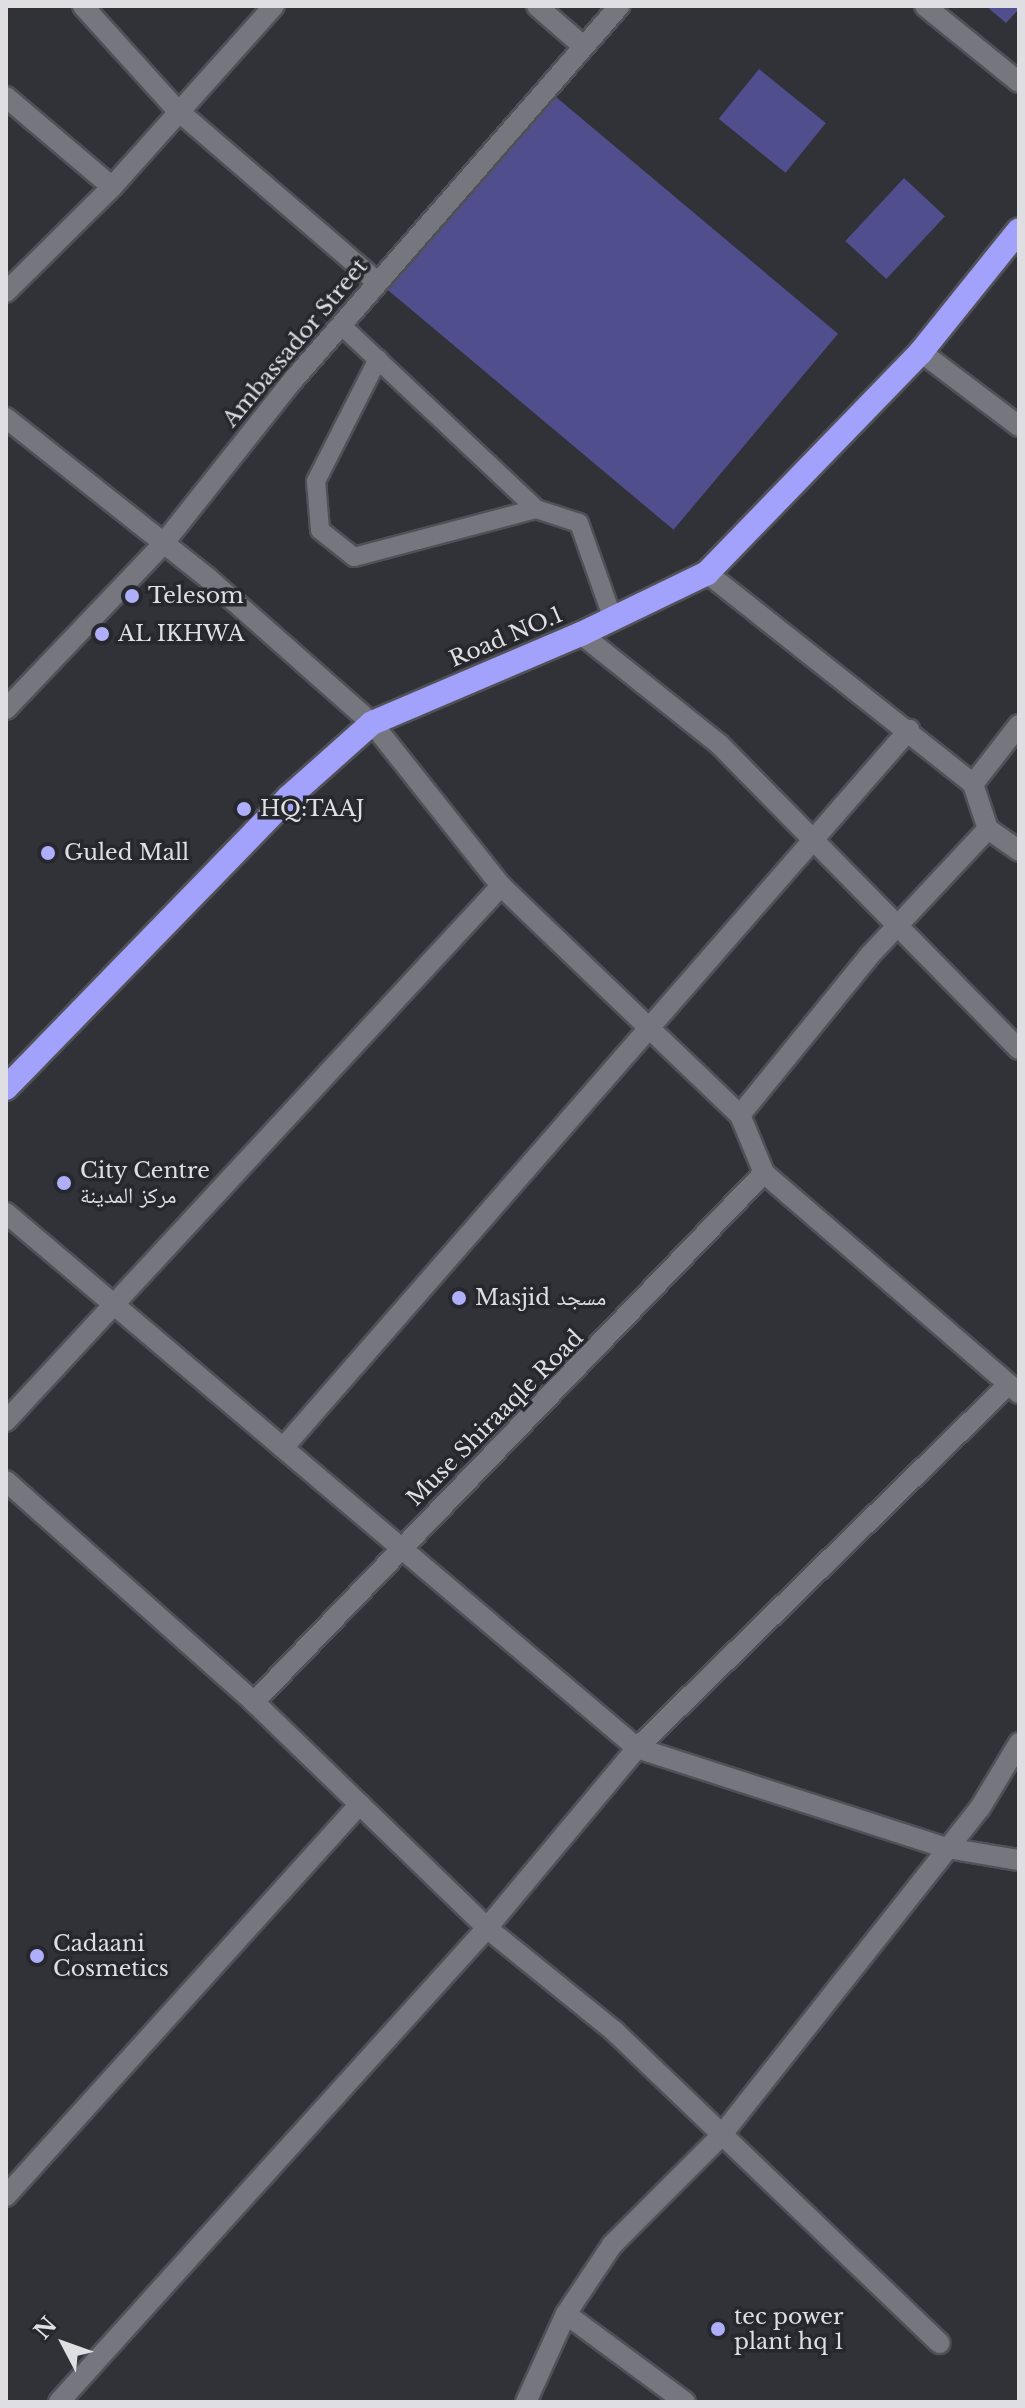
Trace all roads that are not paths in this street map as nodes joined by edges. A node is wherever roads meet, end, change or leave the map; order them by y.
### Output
1 (83, 6) edge
2 (274, 6) edge
3 (537, 6) edge
4 (619, 6) edge
5 (925, 6) edge
6 (583, 46) junction
7 (1019, 82) edge
8 (6, 97) edge
9 (176, 109) junction
10 (112, 187) junction
11 (1019, 230) edge
12 (377, 282) junction
13 (6, 292) edge
14 (341, 325) junction
15 (921, 352) junction
16 (378, 359) junction
17 (6, 418) edge
18 (1019, 426) edge
19 (536, 509) junction
20 (163, 544) junction
21 (707, 573) junction
22 (613, 619) junction
23 (581, 634) junction
24 (6, 709) edge
25 (372, 723) junction
26 (1019, 725) edge
27 (909, 730) junction
28 (973, 784) junction
29 (988, 829) junction
30 (812, 837) junction
31 (1019, 851) edge
32 (501, 886) junction
33 (899, 928) junction
34 (646, 1030) junction
35 (1019, 1049) edge
36 (6, 1088) edge
37 (740, 1115) junction
38 (764, 1173) junction
39 (6, 1213) edge
40 (109, 1304) junction
41 (1013, 1389) edge
42 (6, 1421) edge
43 (283, 1448) junction
44 (6, 1481) edge
45 (398, 1550) junction
46 (254, 1702) junction
47 (1019, 1743) edge
48 (637, 1748) junction
49 (360, 1804) junction
50 (947, 1848) junction
51 (1019, 1860) edge
52 (487, 1928) junction
53 (720, 2137) junction
54 (6, 2196) edge
55 (566, 2314) junction
56 (939, 2343) dead end
57 (59, 2402) edge
58 (526, 2402) edge
59 (685, 2402) edge

1 - 9 street
2 - 9 street
3 - 6 street
4 - 6 street, Ambassador Street
5 - 7 street
6 - 12 street, Ambassador Street
8 - 10 street
9 - 10 street
9 - 12 street
10 - 13 street
11 - 15 highway, Road NO.1
12 - 14 street, Ambassador Street
14 - 16 lane
14 - 20 street, Ambassador Street
15 - 18 street
15 - 21 highway, Road NO.1
16 - 19 lane
16 - 19 lane
17 - 20 street
19 - 22 lane
20 - 24 street, Ambassador Street
20 - 25 street
21 - 22 highway, Road NO.1
21 - 27 street
22 - 23 highway, Road NO.1
23 - 25 highway, Road NO.1
23 - 30 street
25 - 32 street
25 - 36 highway, Road NO.1
26 - 28 street
27 - 28 street
27 - 30 street
28 - 29 street
29 - 31 street
29 - 33 street
30 - 33 street
30 - 34 street
32 - 34 street
32 - 40 street
33 - 35 street
33 - 37 street
34 - 37 street
34 - 43 street
37 - 38 street
38 - 41 street
38 - 45 street, Muse Shiraaqle Road
39 - 40 street
40 - 42 street
40 - 43 street
41 - 48 street
43 - 45 street
44 - 46 street
45 - 46 street, Muse Shiraaqle Road
45 - 48 street
46 - 49 street
47 - 50 street
48 - 50 street
48 - 52 street
49 - 52 street
49 - 54 street
50 - 51 street
50 - 53 street
52 - 53 street
52 - 57 street
53 - 55 street
53 - 56 street
55 - 58 street
55 - 59 street

